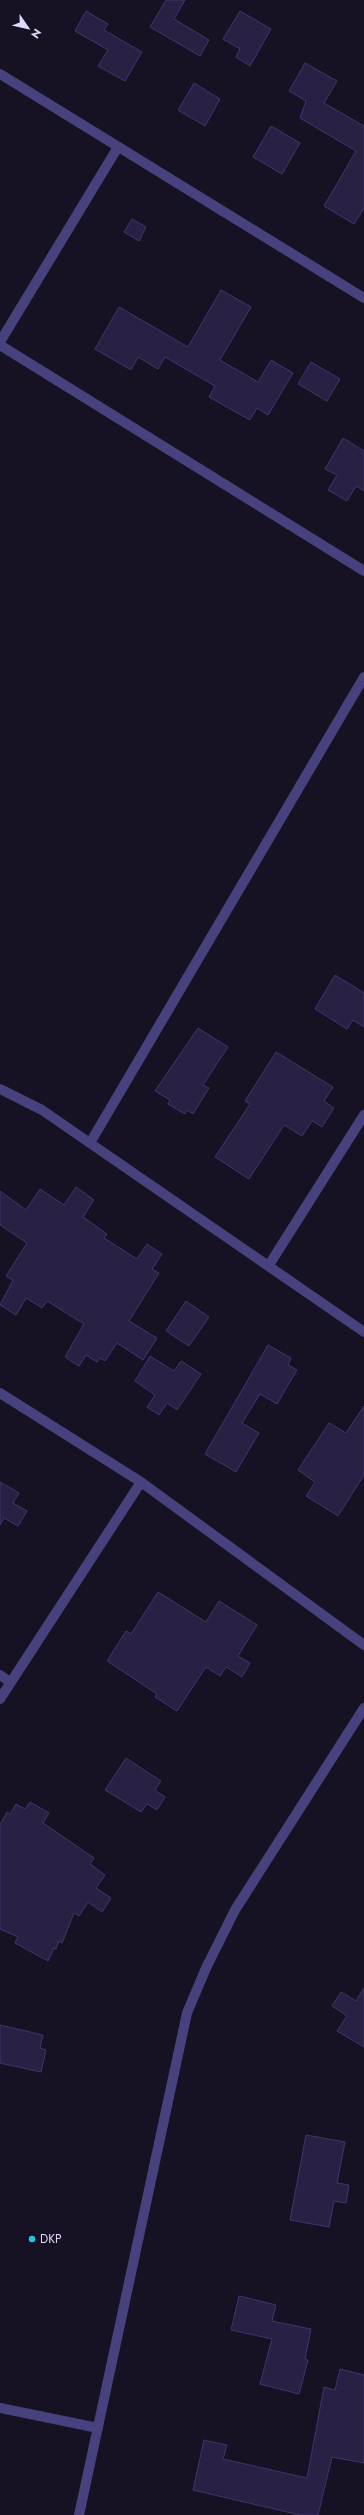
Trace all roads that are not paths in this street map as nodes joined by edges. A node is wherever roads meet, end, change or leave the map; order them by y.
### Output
1 (0, 74) edge
2 (118, 147) junction
3 (364, 298) edge
4 (0, 344) edge
5 (364, 571) edge
6 (364, 677) edge
7 (0, 1089) edge
8 (364, 1115) edge
9 (90, 1143) junction
10 (269, 1265) junction
11 (364, 1332) edge
12 (0, 1393) edge
13 (141, 1482) junction
14 (364, 1645) edge
15 (0, 1675) edge
16 (10, 1682) junction
17 (0, 1699) edge
18 (364, 1708) edge
19 (0, 2408) edge
20 (98, 2428) junction
21 (79, 2515) edge

1 - 2 street
2 - 3 street
2 - 4 street
4 - 5 street
6 - 9 street
7 - 9 street
8 - 10 street
9 - 10 street
10 - 11 street
12 - 13 street
13 - 14 street
13 - 16 street
15 - 16 street
16 - 17 street
18 - 20 street
19 - 20 street
20 - 21 street

